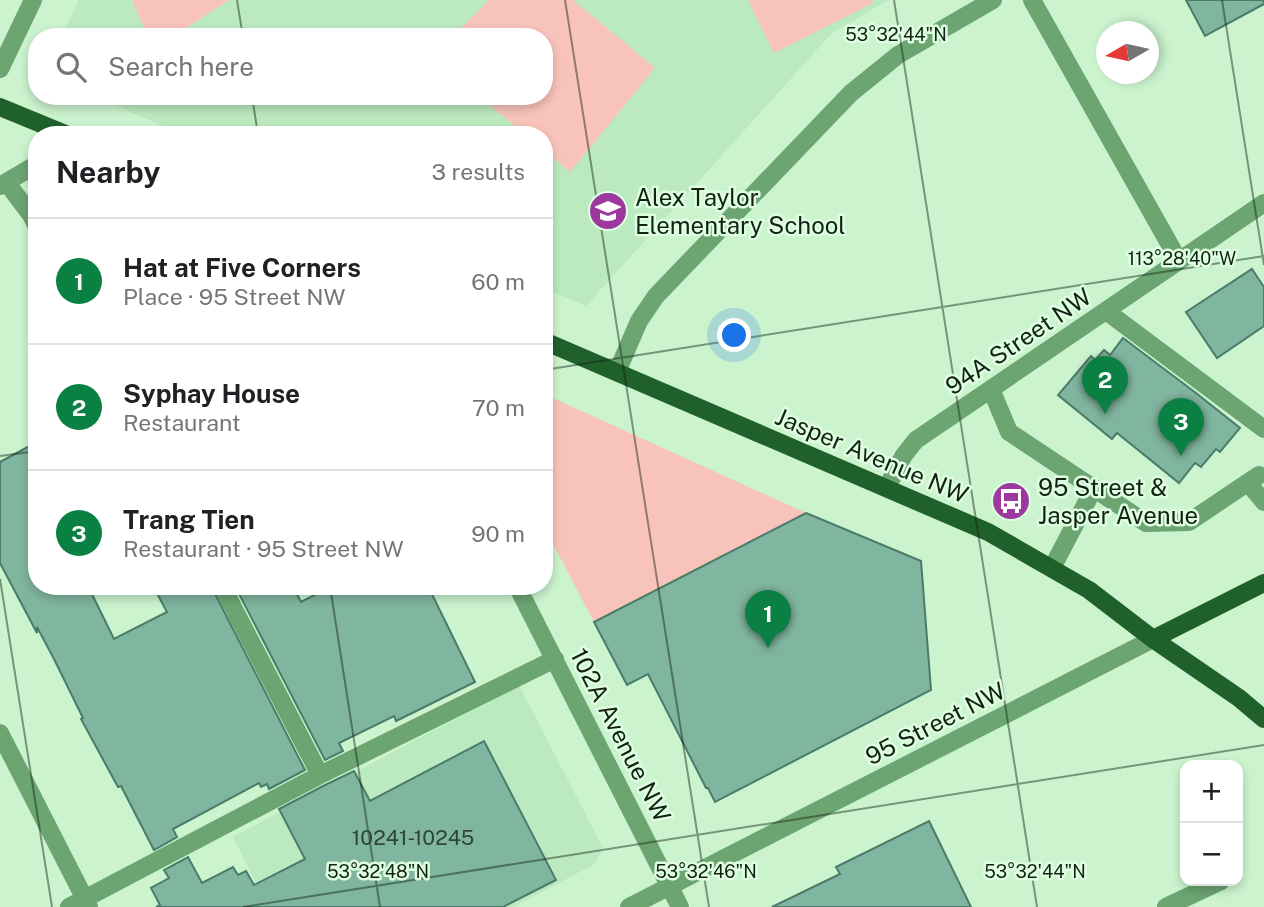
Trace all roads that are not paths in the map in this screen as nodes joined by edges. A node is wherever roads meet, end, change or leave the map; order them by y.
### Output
1 (33, 0) edge
2 (1032, 0) edge
3 (986, 1) edge
4 (0, 69) edge
5 (0, 107) edge
6 (46, 126) edge
7 (28, 169) edge
8 (3, 184) edge
9 (1264, 203) edge
10 (28, 212) edge
11 (1179, 261) junction
12 (1106, 310) junction
13 (553, 345) edge
14 (617, 372) junction
15 (990, 389) junction
16 (1264, 429) edge
17 (887, 488) junction
18 (1094, 488) junction
19 (1264, 502) edge
20 (1052, 568) junction
21 (1264, 583) edge
22 (227, 595) edge
23 (522, 595) edge
24 (1153, 639) junction
25 (555, 659) junction
26 (1264, 719) edge
27 (0, 733) edge
28 (320, 775) junction
29 (670, 886) junction
30 (1210, 886) edge
31 (81, 904) edge
32 (629, 907) edge
33 (680, 907) edge
34 (1166, 907) edge

1 - 4 street
2 - 11 street
3 - 14 street
5 - 6 main road
7 - 8 street
8 - 10 street
9 - 11 street, 94A Street NW
11 - 12 street, 94A Street NW
12 - 15 street, 94A Street NW
12 - 16 street
13 - 14 main road, Jasper Avenue NW
14 - 17 main road, Jasper Avenue NW
15 - 17 street, 94A Street NW
15 - 18 street
17 - 20 main road, Jasper Avenue NW
18 - 19 street
18 - 20 street
20 - 24 main road, Jasper Avenue NW
21 - 24 main road, 95 Street NW
22 - 28 street
23 - 25 street, 102A Avenue NW
24 - 26 main road, Jasper Avenue NW
24 - 29 street, 95 Street NW
25 - 28 street
25 - 29 street, 102A Avenue NW
27 - 31 street
28 - 31 street
29 - 32 street, 95 Street NW
29 - 33 street, 102A Avenue NW
30 - 34 street

